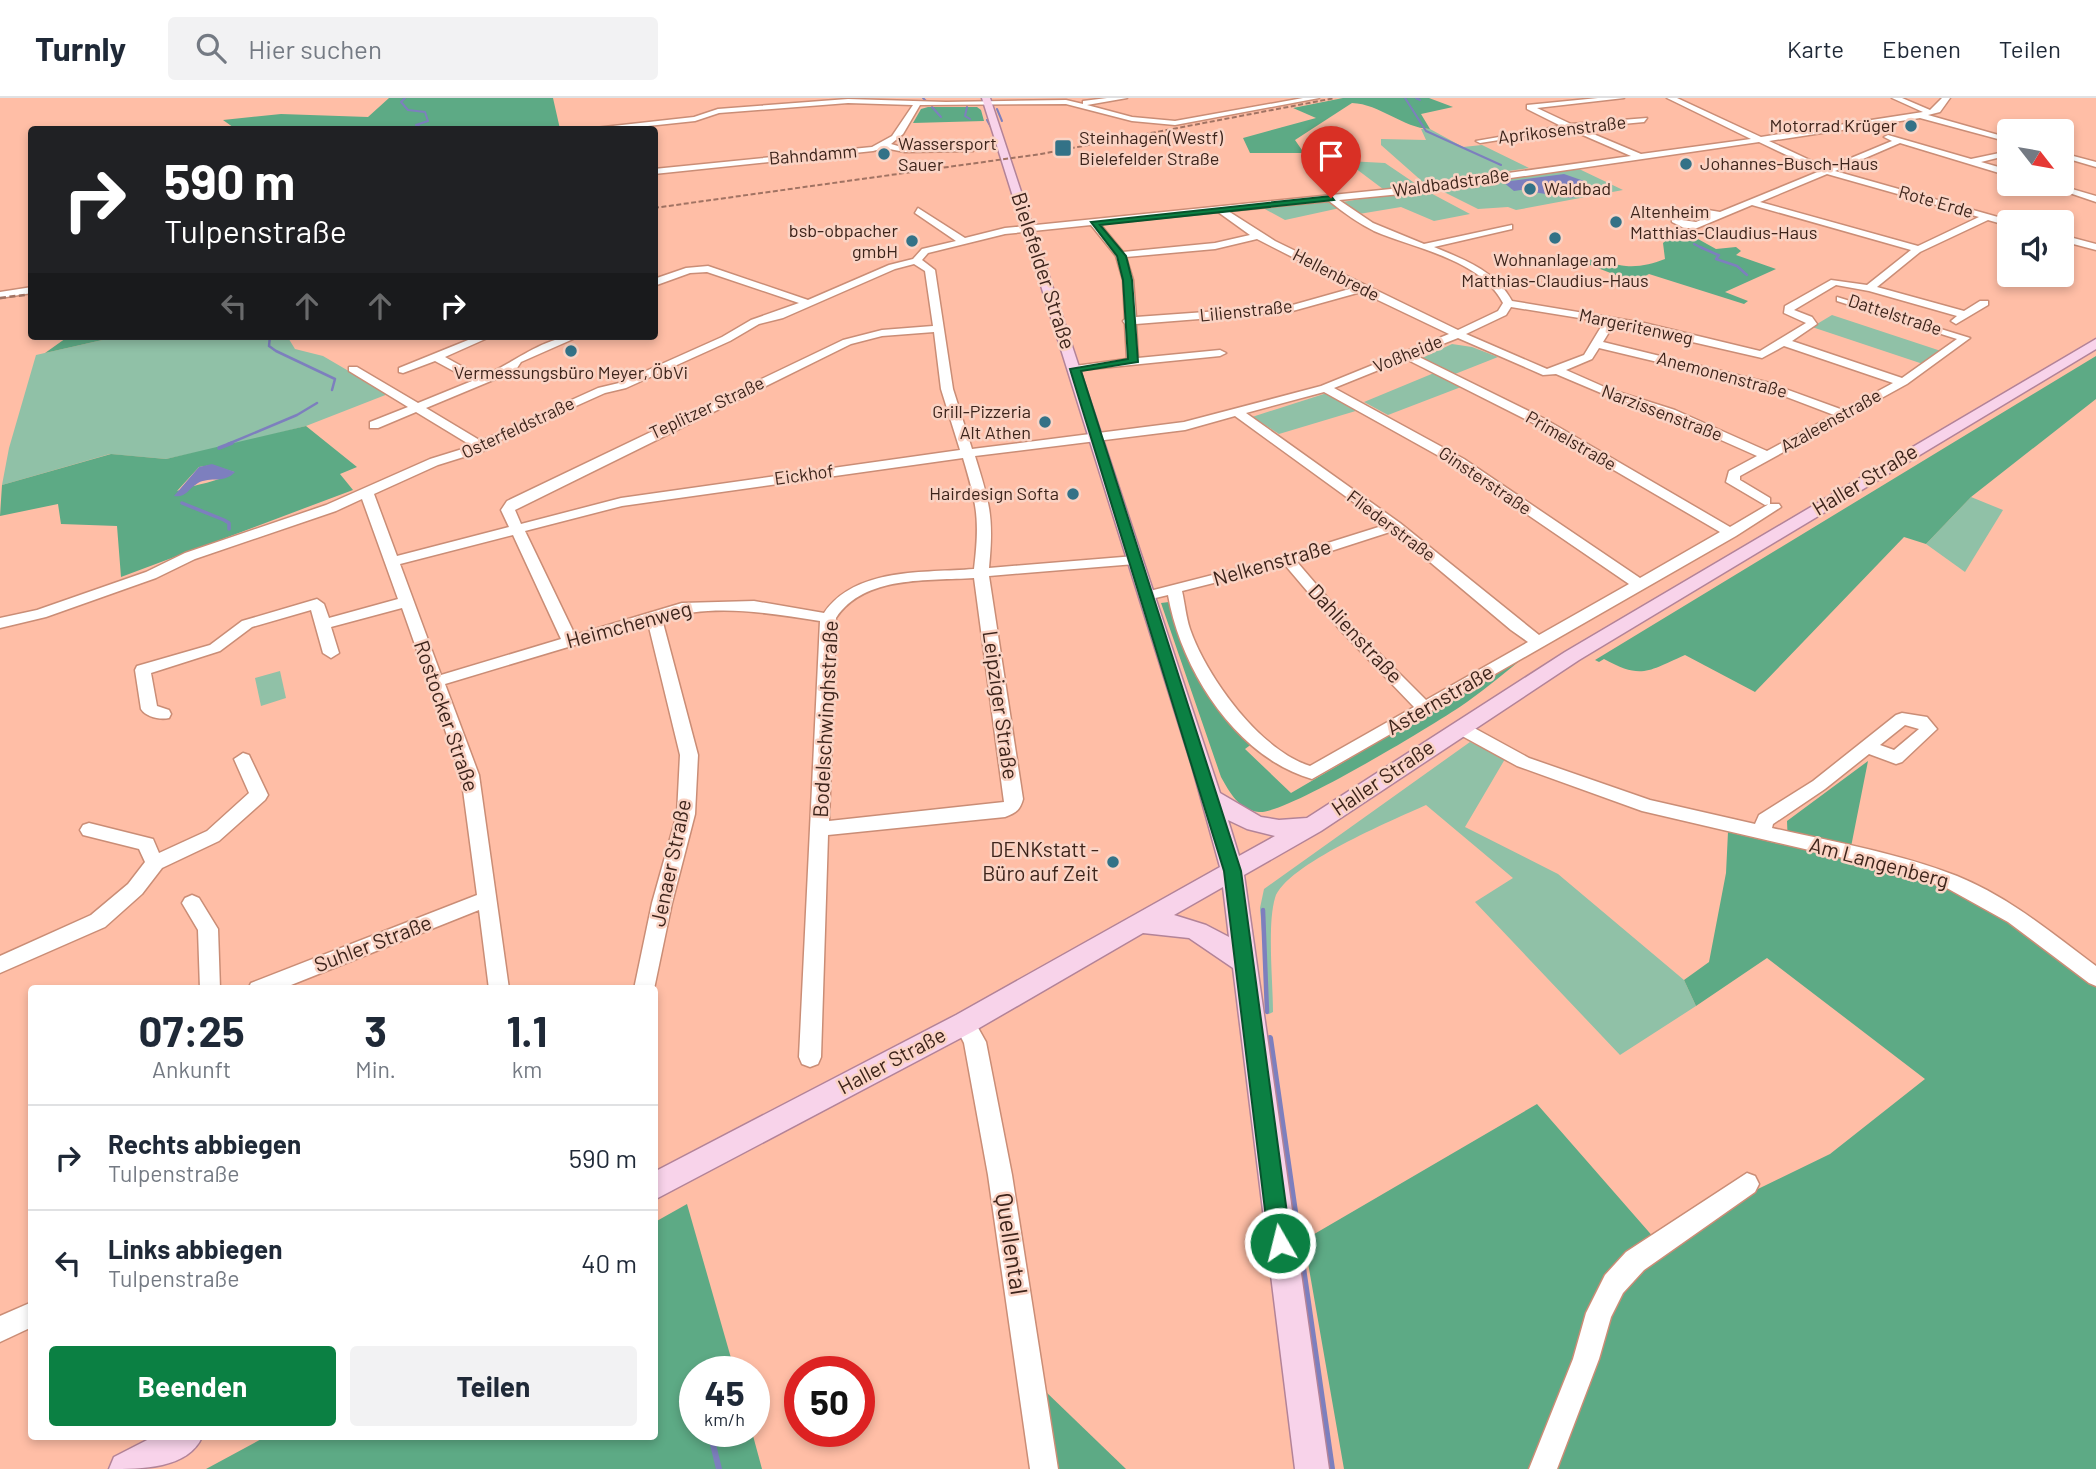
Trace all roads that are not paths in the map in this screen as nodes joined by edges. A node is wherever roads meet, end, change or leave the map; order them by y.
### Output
1 (1124, 98) edge
2 (1315, 98) edge
3 (1620, 98) edge
4 (1671, 98) edge
5 (1896, 98) edge
6 (1946, 98) edge
7 (877, 100) edge
8 (987, 101) edge
9 (918, 103) junction
10 (1082, 104) junction
11 (1932, 113) junction
12 (1922, 116) junction
13 (1644, 120) dead end
14 (622, 126) edge
15 (1858, 126) junction
16 (1571, 127) junction
17 (1997, 138) edge
18 (1760, 140) junction
19 (1480, 141) dead end
20 (1898, 141) junction
21 (884, 145) junction
22 (970, 149) dead end
23 (1637, 156) junction
24 (1997, 156) edge
25 (2074, 159) edge
26 (1970, 162) junction
27 (2096, 165) edge
28 (1997, 170) edge
29 (1827, 171) junction
30 (658, 172) edge
31 (2087, 187) dead end
32 (2074, 188) edge
33 (2074, 191) edge
34 (1331, 198) junction
35 (2096, 199) edge
36 (1751, 202) junction
37 (1220, 209) junction
38 (918, 211) dead end
39 (1720, 215) dead end
40 (1987, 217) junction
41 (1997, 220) edge
42 (1094, 223) junction
43 (1509, 227) dead end
44 (1030, 229) junction
45 (1258, 236) junction
46 (961, 240) junction
47 (2074, 241) edge
48 (1422, 247) junction
49 (2096, 247) edge
50 (1919, 249) junction
51 (1121, 256) junction
52 (916, 261) junction
53 (658, 282) edge
54 (1857, 288) junction
55 (1869, 288) junction
56 (1362, 289) junction
57 (28, 291) edge
58 (0, 295) edge
59 (808, 303) junction
60 (1508, 303) junction
61 (1984, 303) dead end
62 (1965, 315) junction
63 (1611, 320) junction
64 (1128, 321) junction
65 (937, 329) junction
66 (1941, 331) junction
67 (1456, 335) junction
68 (1965, 338) joint
69 (477, 340) edge
70 (566, 340) edge
71 (1784, 342) junction
72 (2096, 343) edge
73 (1598, 344) junction
74 (1220, 353) dead end
75 (1408, 356) junction
76 (436, 357) junction
77 (1133, 362) junction
78 (353, 369) dead end
79 (1075, 369) junction
80 (404, 370) dead end
81 (1557, 370) junction
82 (480, 381) junction
83 (1903, 382) junction
84 (1325, 388) junction
85 (417, 408) junction
86 (1238, 413) junction
87 (1844, 414) junction
88 (374, 425) dead end
89 (1096, 438) junction
90 (482, 447) junction
91 (968, 453) junction
92 (1767, 456) junction
93 (367, 493) junction
94 (1770, 504) joint
95 (1395, 526) junction
96 (516, 530) junction
97 (1731, 533) junction
98 (1135, 560) junction
99 (1288, 560) junction
100 (392, 562) junction
101 (981, 573) junction
102 (1639, 584) junction
103 (1175, 591) junction
104 (1147, 596) junction
105 (405, 602) junction
106 (654, 615) junction
107 (828, 618) junction
108 (0, 623) edge
109 (323, 625) junction
110 (570, 640) junction
111 (1540, 643) junction
112 (331, 653) dead end
113 (435, 682) junction
114 (1424, 708) junction
115 (163, 714) dead end
116 (1459, 727) junction
117 (1869, 747) dead end
118 (243, 759) dead end
119 (1211, 797) junction
120 (1313, 825) junction
121 (819, 829) junction
122 (89, 830) dead end
123 (1761, 833) junction
124 (155, 863) junction
125 (1232, 871) junction
126 (487, 899) junction
127 (192, 903) dead end
128 (1142, 924) junction
129 (1243, 962) junction
130 (0, 965) edge
131 (2096, 977) edge
132 (210, 985) edge
133 (268, 985) edge
134 (498, 985) edge
135 (645, 985) edge
136 (965, 1023) junction
137 (810, 1057) dead end
138 (1747, 1184) dead end
139 (658, 1185) edge
140 (28, 1316) edge
141 (0, 1329) edge
142 (180, 1440) edge
143 (126, 1469) edge
144 (1044, 1469) edge
145 (1312, 1469) edge
146 (1543, 1469) edge

1 - 10 street
2 - 10 street
3 - 16 street
4 - 18 street, Rote Erde
5 - 11 street
6 - 11 street
7 - 9 street
7 - 14 street
8 - 9 street
8 - 10 street
8 - 44 main road, Bielefelder Straße
9 - 21 street
11 - 12 street, Waldbadstraße
12 - 15 street, Waldbadstraße
12 - 17 street
13 - 16 street, Aprikosenstraße
15 - 18 street, Waldbadstraße
15 - 20 street
16 - 19 street, Aprikosenstraße
16 - 23 street
18 - 23 street, Waldbadstraße
18 - 29 street, Rote Erde
20 - 26 street
20 - 29 street
21 - 22 street, Bahndamm
21 - 30 street, Bahndamm
23 - 34 street, Waldbadstraße
24 - 26 street
25 - 27 street
26 - 28 street
29 - 36 street
29 - 40 street, Rote Erde
31 - 32 street
33 - 35 street
34 - 37 street, Waldbadstraße
34 - 48 street
36 - 39 street
36 - 50 street
37 - 42 street, Waldbadstraße
37 - 45 street, Hellenbrede
38 - 46 street
40 - 41 street, Rote Erde
40 - 50 street
42 - 44 street, Waldbadstraße
42 - 51 street
43 - 48 street
44 - 46 street, Osterfeldstraße
44 - 79 main road, Bielefelder Straße
45 - 51 street
45 - 56 street, Hellenbrede
46 - 52 street, Osterfeldstraße
47 - 49 street
48 - 60 street
50 - 55 street
51 - 64 street
52 - 59 street, Osterfeldstraße
52 - 65 street, Leipziger Straße
53 - 59 street
54 - 55 street
54 - 66 street, Dattelstraße
54 - 71 street, Dattelstraße
55 - 62 street
56 - 64 street, Lilienstraße
56 - 67 street, Hellenbrede
57 - 58 street
59 - 90 street, Osterfeldstraße
60 - 63 street, Margeritenweg
60 - 67 street, Voßheide
61 - 62 street
62 - 66 street
63 - 71 street, Margeritenweg
63 - 73 street
64 - 77 street
65 - 91 street, Leipziger Straße
65 - 96 street, Teplitzer Straße
66 - 68 street, Dattelstraße
67 - 75 street, Voßheide
67 - 81 street, Hellenbrede
68 - 83 street, Azaleenstraße
69 - 76 street
70 - 82 street
71 - 83 street
72 - 116 main road, Haller Straße
73 - 81 street
73 - 87 street, Anemonenstraße
74 - 77 street
75 - 84 street, Voßheide
75 - 97 street, Primelstraße
76 - 80 street
76 - 82 street
77 - 79 street
78 - 85 street
79 - 89 main road, Bielefelder Straße
81 - 92 street, Narzissenstraße
82 - 85 street
83 - 87 street, Azaleenstraße
84 - 86 street, Voßheide
84 - 102 street, Ginsterstraße
85 - 88 street
85 - 90 street
86 - 89 street, Voßheide
86 - 95 street, Fliederstraße
87 - 92 street, Azaleenstraße
89 - 91 street, Eickhof
89 - 98 main road, Bielefelder Straße
90 - 93 street, Osterfeldstraße
91 - 96 street, Eickhof
91 - 101 street, Leipziger Straße
92 - 94 street, Azaleenstraße
93 - 100 street, Rostocker Straße
93 - 108 street, Osterfeldstraße
94 - 97 street, Asternstraße
95 - 99 street, Nelkenstraße
95 - 111 street, Fliederstraße
96 - 100 street, Eickhof
96 - 110 street
97 - 102 street, Asternstraße
98 - 101 street, Bodelschwinghstraße
98 - 104 main road, Bielefelder Straße
99 - 103 street, Nelkenstraße
99 - 114 street, Dahlienstraße
100 - 105 street, Rostocker Straße
101 - 107 street, Bodelschwinghstraße
101 - 121 street, Leipziger Straße
102 - 111 street, Asternstraße
103 - 104 street, Nelkenstraße
103 - 114 street, Asternstraße
104 - 119 main road, Bielefelder Straße
105 - 109 street
105 - 113 street, Rostocker Straße
106 - 107 street, Heimchenweg
106 - 110 street, Heimchenweg
106 - 135 street, Jenaer Straße
107 - 121 street, Bodelschwinghstraße
109 - 112 street
109 - 115 street
110 - 113 street, Heimchenweg
111 - 114 street, Asternstraße
113 - 126 street, Rostocker Straße
116 - 120 main road, Haller Straße
116 - 123 street, Am Langenberg
117 - 123 street
118 - 124 street
119 - 120 main road
119 - 125 main road, Bielefelder Straße
120 - 125 main road, Haller Straße
121 - 137 street, Bodelschwinghstraße
122 - 124 street
123 - 131 street, Am Langenberg
124 - 130 street
125 - 128 main road, Haller Straße
125 - 129 main road, Bielefelder Straße
126 - 133 street, Suhler Straße
126 - 134 street, Rostocker Straße
127 - 132 street
128 - 129 main road
128 - 136 main road, Haller Straße
129 - 145 main road, Bielefelder Straße
136 - 139 main road, Haller Straße
136 - 144 street, Quellental
138 - 146 street
140 - 141 street
142 - 143 main road

